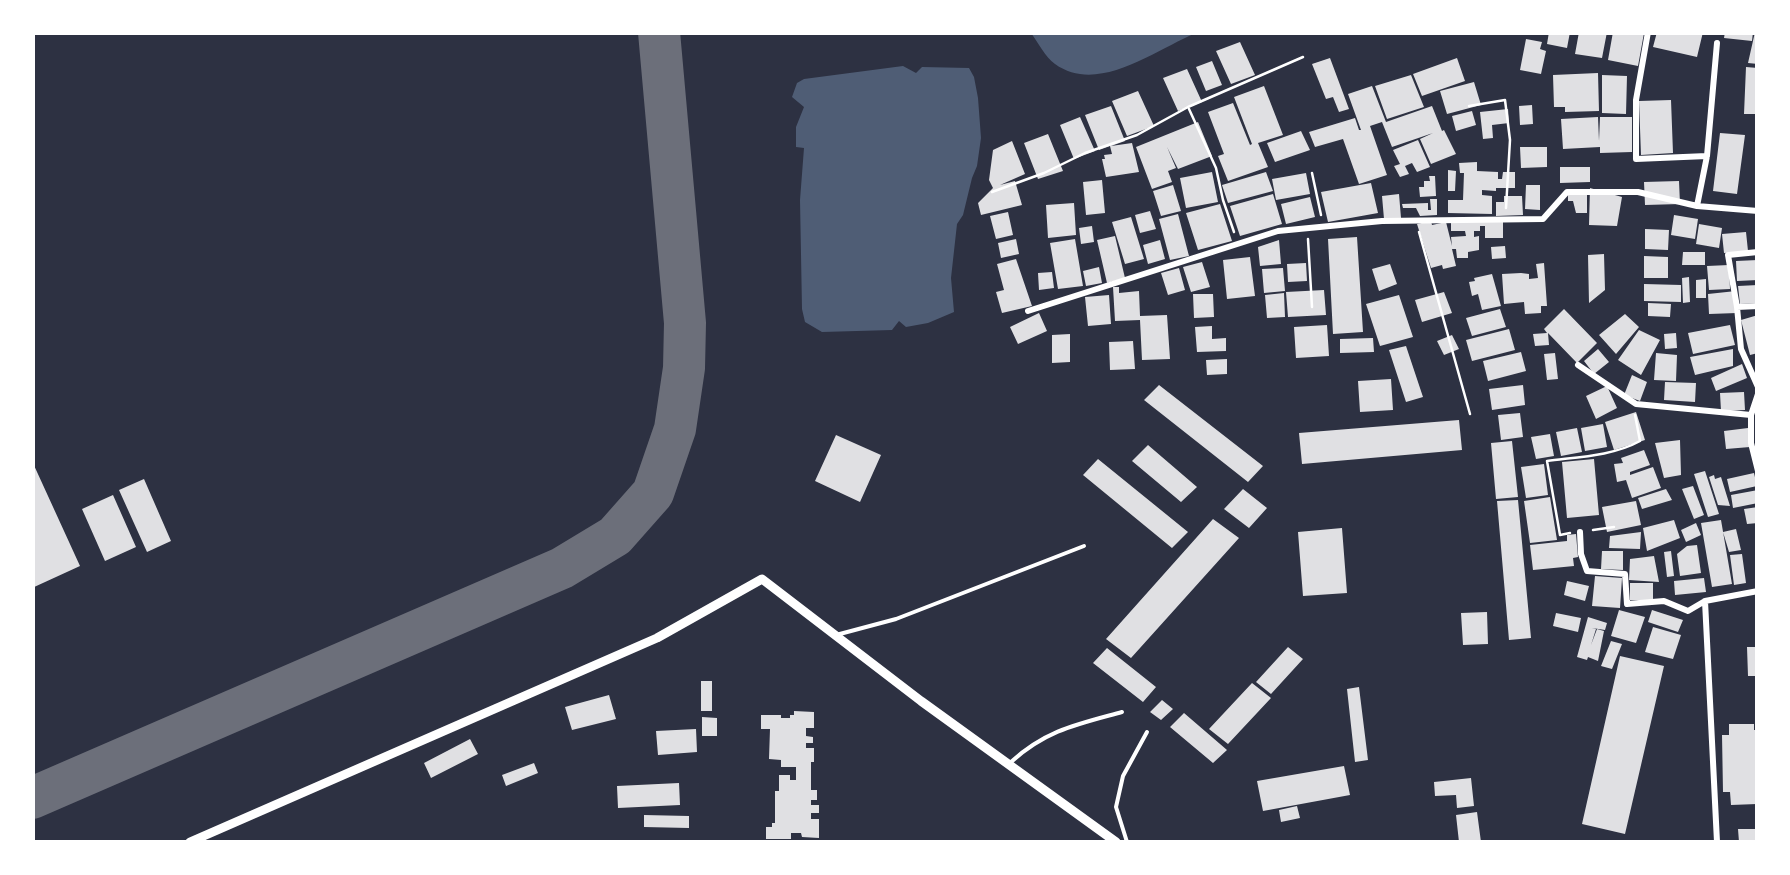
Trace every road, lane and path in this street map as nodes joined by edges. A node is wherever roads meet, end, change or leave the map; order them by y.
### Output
1 (1648, 32) edge
2 (1716, 43) dead end
3 (1303, 56) dead end
4 (1470, 106) dead end
5 (1188, 108) junction
6 (1707, 156) junction
7 (1312, 173) dead end
8 (992, 192) dead end
9 (1697, 206) junction
10 (1758, 211) edge
11 (1506, 219) junction
12 (1416, 220) junction
13 (1324, 226) junction
14 (1308, 228) junction
15 (1238, 243) junction
16 (1758, 252) edge
17 (1758, 306) edge
18 (1312, 307) dead end
19 (1737, 307) junction
20 (1028, 311) dead end
21 (1578, 365) dead end
22 (1758, 390) edge
23 (1636, 404) junction
24 (1470, 414) dead end
25 (1750, 415) junction
26 (1758, 471) edge
27 (1614, 527) dead end
28 (1580, 532) junction
29 (1084, 546) dead end
30 (1758, 591) edge
31 (1705, 602) junction
32 (836, 635) junction
33 (1122, 712) dead end
34 (1147, 732) dead end
35 (1008, 765) junction
36 (190, 842) edge
37 (1116, 842) edge
38 (1127, 842) edge
39 (1717, 842) edge

1 - 6 street
2 - 6 street
3 - 5 path
4 - 11 path
5 - 8 path
5 - 15 path
6 - 9 street
7 - 13 path
9 - 10 street
9 - 11 street
11 - 12 street
12 - 13 street
12 - 24 path
13 - 14 street
14 - 15 street
14 - 18 path
15 - 20 street
16 - 19 street
17 - 19 street
19 - 22 street
21 - 23 street
22 - 25 street
23 - 25 street
23 - 28 path
25 - 26 street
27 - 28 path
28 - 31 street
29 - 32 lane
30 - 31 street
31 - 39 street
32 - 35 street
32 - 36 street
33 - 35 lane
34 - 38 lane
35 - 37 street

